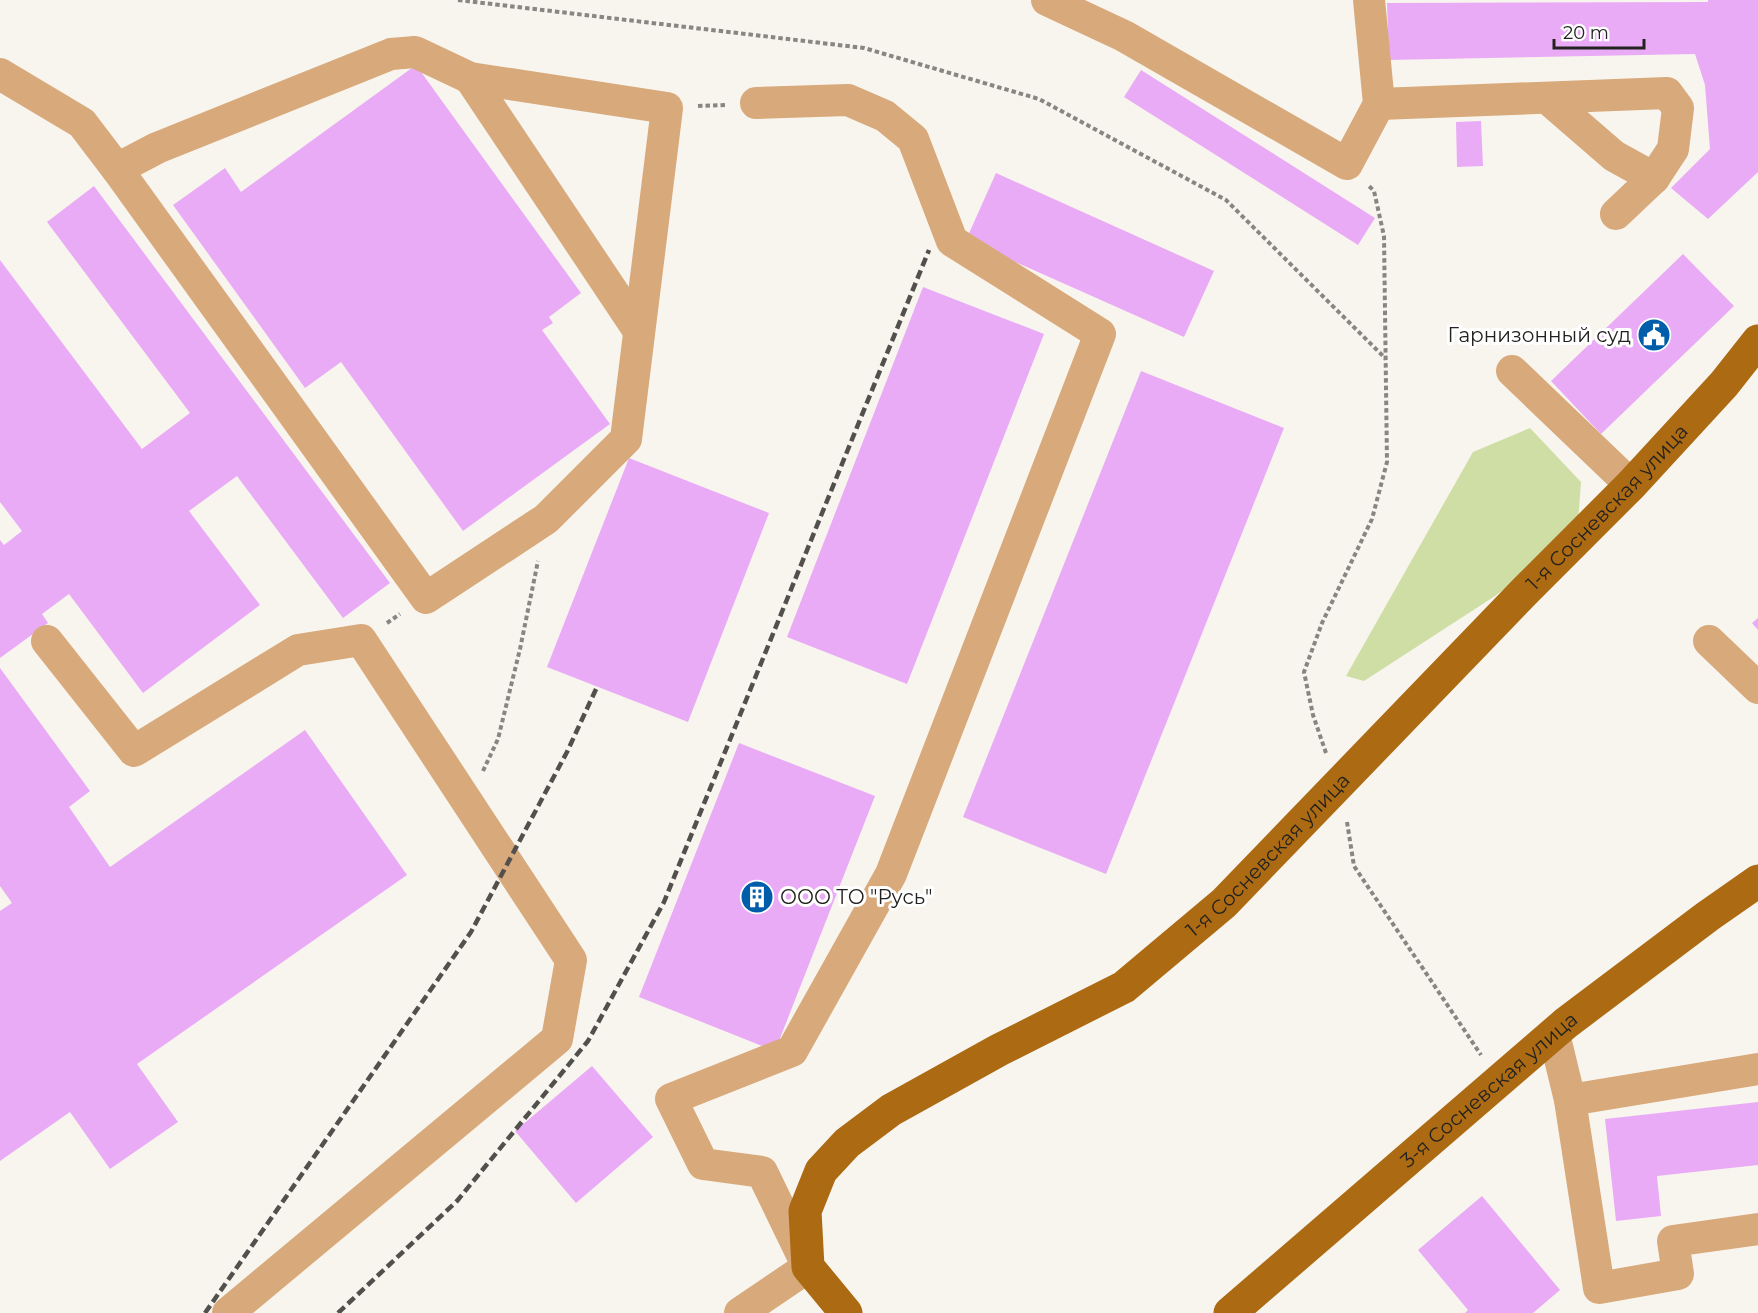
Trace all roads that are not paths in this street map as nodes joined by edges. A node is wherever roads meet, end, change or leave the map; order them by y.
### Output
1 (1047, 0) edge
2 (1369, 0) edge
3 (0, 74) edge
4 (470, 78) junction
5 (1547, 98) junction
6 (756, 103) road end
7 (1379, 104) junction
8 (117, 169) junction
9 (1654, 178) junction
10 (1616, 214) dead end
11 (639, 331) junction
12 (1758, 341) edge
13 (1512, 371) dead end
14 (1631, 485) junction
15 (47, 640) dead end
16 (1709, 640) dead end
17 (1758, 688) edge
18 (1758, 881) edge
19 (1554, 1034) junction
20 (1758, 1069) edge
21 (1570, 1100) junction
22 (1758, 1229) edge
23 (808, 1267) junction
24 (1601, 1301) edge
25 (228, 1313) edge
26 (740, 1313) edge
27 (846, 1313) edge
28 (1230, 1313) edge

1 - 7 street
2 - 7 street
3 - 8 street
4 - 8 street
4 - 11 street
4 - 11 street
5 - 7 street
5 - 9 street
5 - 9 street
6 - 23 street
8 - 11 street
9 - 10 street
12 - 14 main road, 1-я Сосневская улица
13 - 14 street
14 - 23 main road, 1-я Сосневская улица
15 - 25 street
16 - 17 street
18 - 19 main road, 3-я Сосневская улица
19 - 21 street
19 - 28 main road, 3-я Сосневская улица
20 - 21 street
21 - 24 street
22 - 24 street
23 - 26 street
23 - 27 main road

